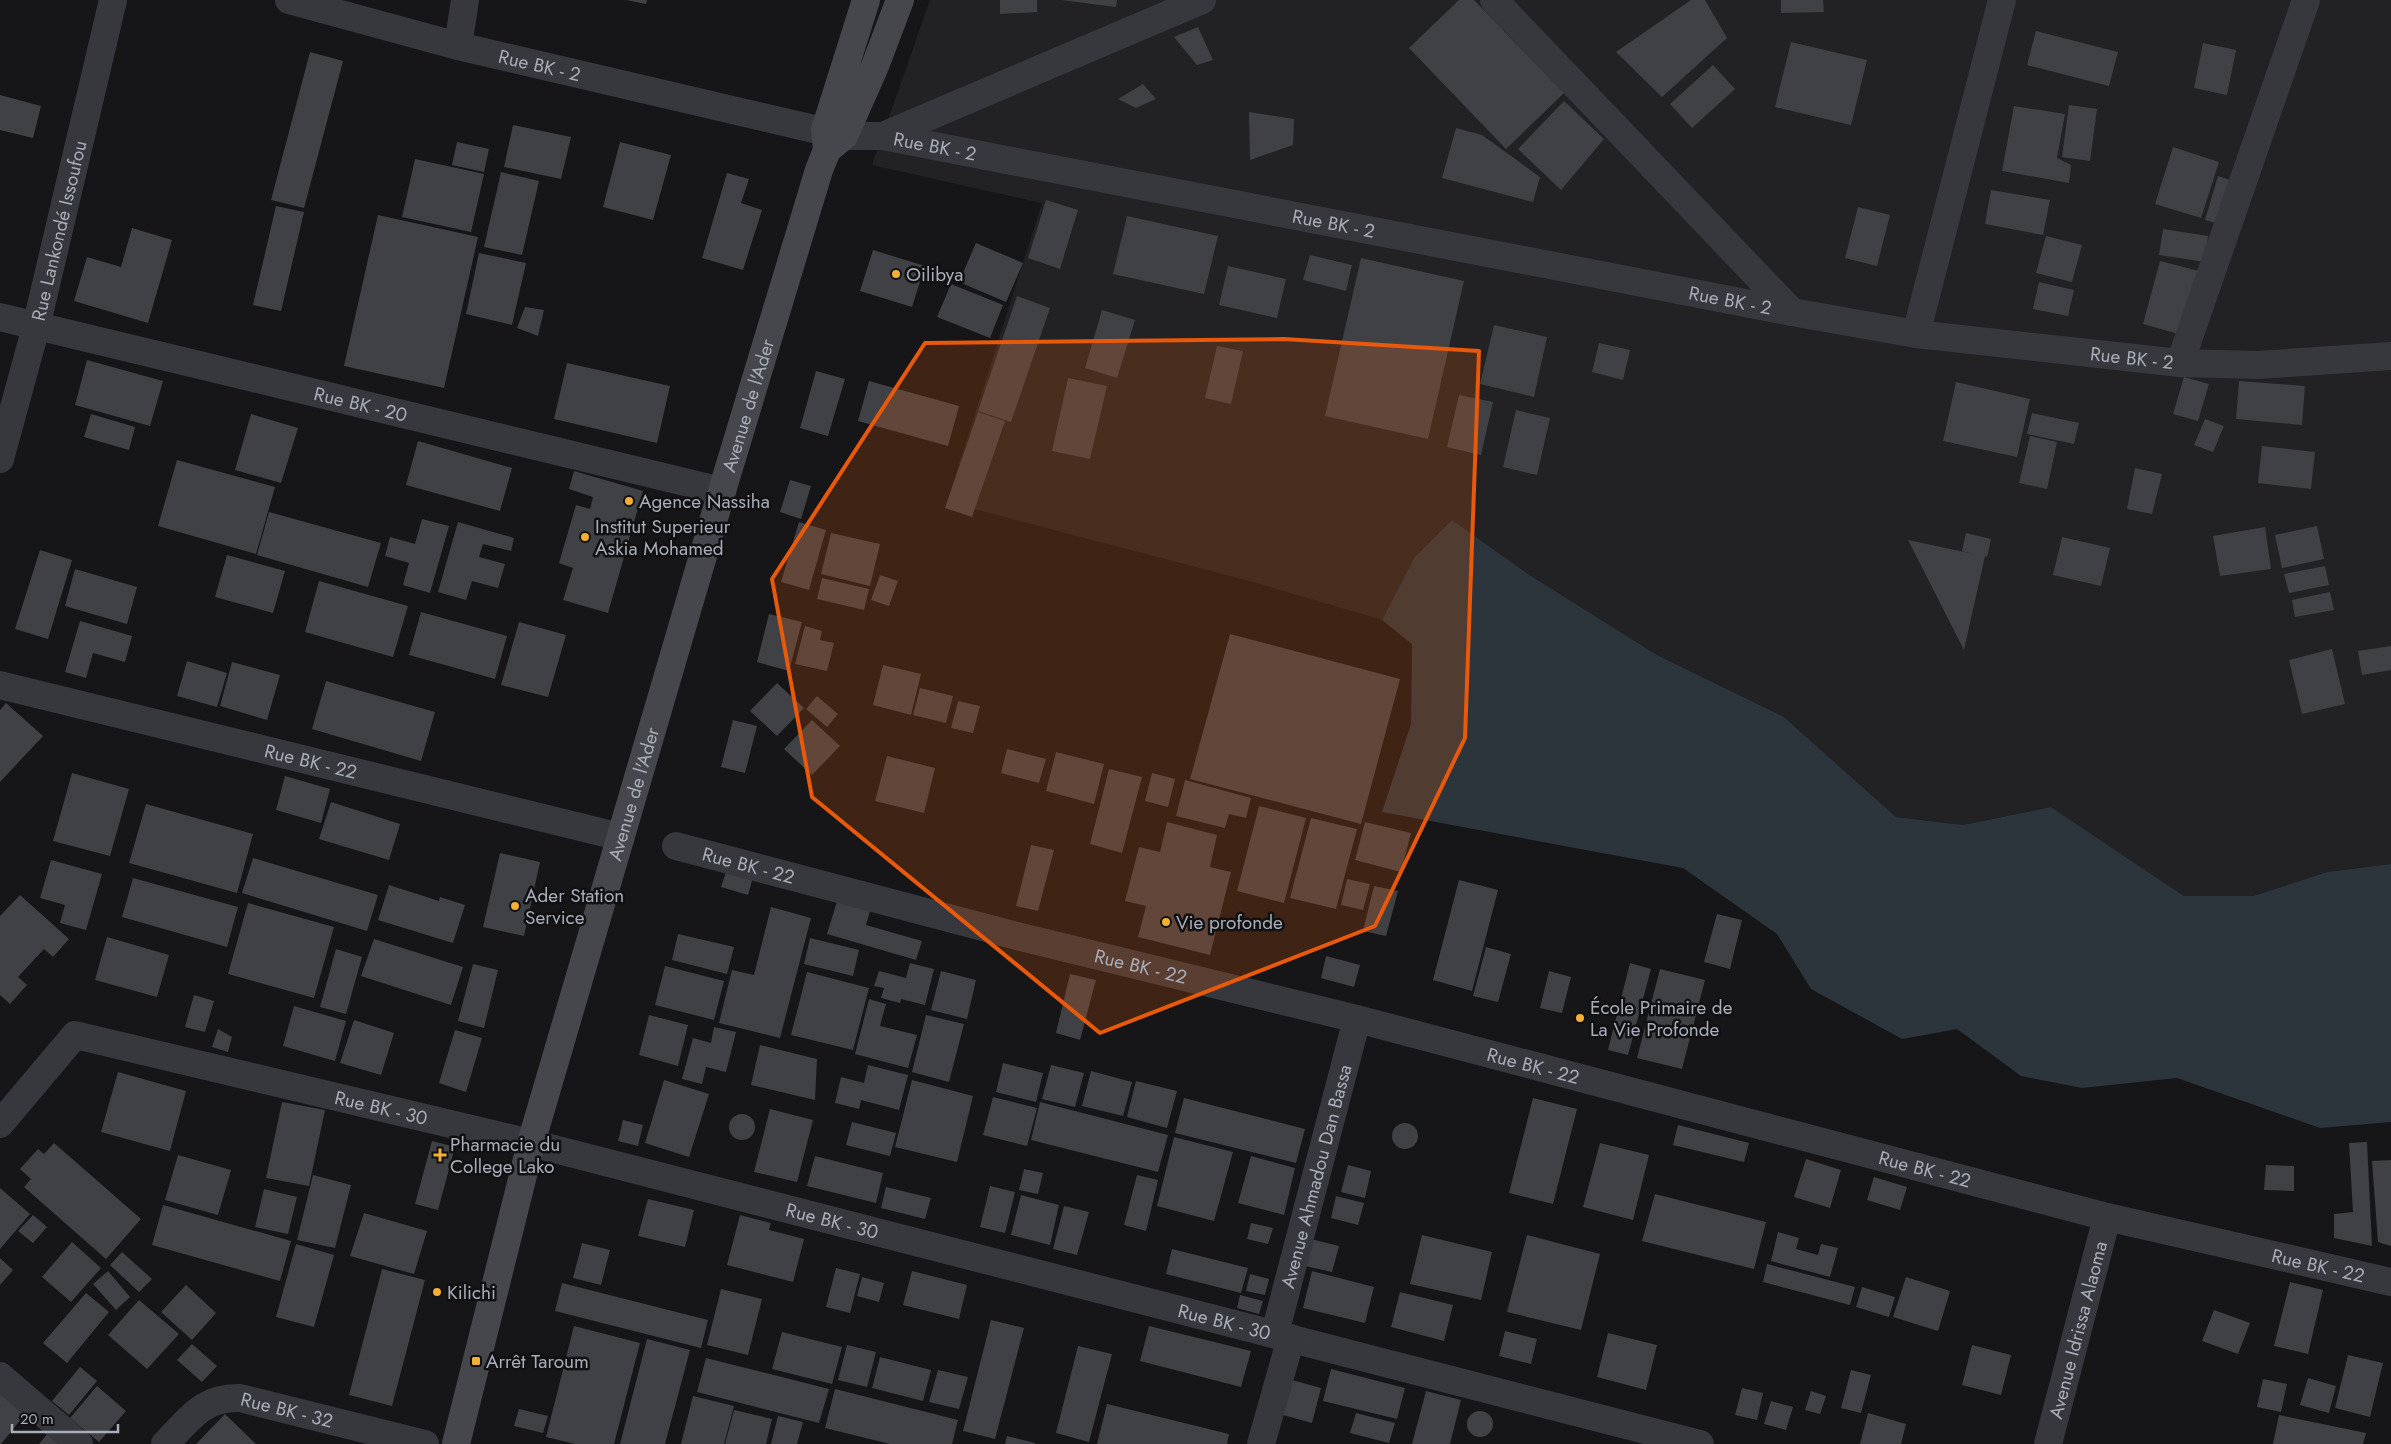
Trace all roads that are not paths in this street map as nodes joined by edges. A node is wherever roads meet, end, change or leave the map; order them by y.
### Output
1 (113, 0) edge
2 (288, 0) edge
3 (464, 0) edge
4 (866, 0) edge
5 (900, 0) edge
6 (1202, 0) edge
7 (1494, 0) edge
8 (2002, 0) edge
9 (2306, 0) edge
10 (458, 46) junction
11 (883, 136) junction
12 (832, 138) junction
13 (1792, 312) junction
14 (0, 317) edge
15 (36, 327) junction
16 (1916, 334) junction
17 (2391, 356) edge
18 (2180, 363) junction
19 (0, 459) edge
20 (722, 490) junction
21 (0, 685) edge
22 (621, 837) junction
23 (676, 846) dead end
24 (1357, 1019) junction
25 (0, 1124) edge
26 (531, 1142) junction
27 (2108, 1217) junction
28 (2391, 1282) edge
29 (1283, 1336) junction
30 (0, 1376) edge
31 (79, 1444) edge
32 (165, 1444) edge
33 (425, 1444) edge
34 (456, 1444) edge
35 (1261, 1444) edge
36 (1700, 1444) edge
37 (2048, 1444) edge

1 - 15 street, Rue Lankondé Issoufou
2 - 10 street, Rue BK - 2
3 - 10 street
4 - 12 main road, Avenue de l'Ader
5 - 12 main road, Avenue de l'Ader
6 - 11 street
7 - 13 street
8 - 16 street
9 - 18 street
10 - 12 street, Rue BK - 2
11 - 12 street, Rue BK - 2
11 - 13 street, Rue BK - 2
12 - 20 main road, Avenue de l'Ader
13 - 16 street, Rue BK - 2
14 - 15 street, Rue BK - 20
15 - 19 street, Rue Lankondé Issoufou
15 - 20 street, Rue BK - 20
16 - 18 street, Rue BK - 2
17 - 18 street, Rue BK - 2
20 - 22 main road, Avenue de l'Ader
21 - 22 street, Rue BK - 22
22 - 26 main road, Avenue de l'Ader
23 - 24 street, Rue BK - 22
24 - 27 street, Rue BK - 22
24 - 29 street, Avenue Ahmadou Dan Bassa
25 - 26 street, Rue BK - 30
26 - 29 street, Rue BK - 30
26 - 34 main road, Avenue de l'Ader
27 - 28 street, Rue BK - 22
27 - 37 street, Avenue Idrissa Alaoma
29 - 35 street, Avenue Ahmadou Dan Bassa
29 - 36 street, Rue BK - 30
30 - 31 street
32 - 33 street, Rue BK - 32

